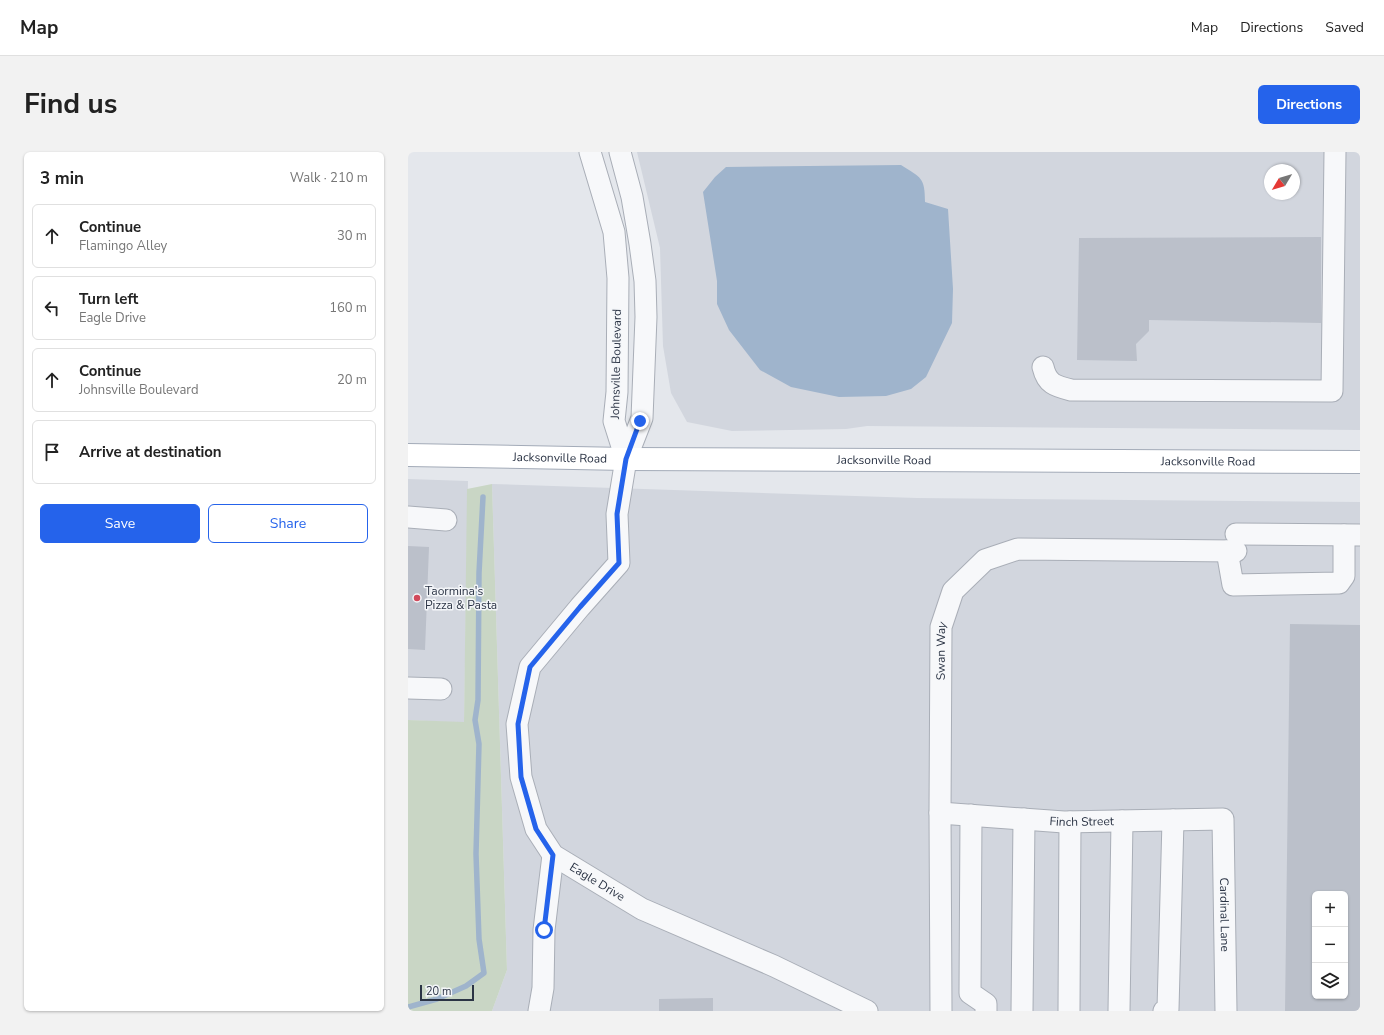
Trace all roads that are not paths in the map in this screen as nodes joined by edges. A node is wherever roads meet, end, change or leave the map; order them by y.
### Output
1 (590, 152) edge
2 (620, 152) edge
3 (1335, 152) edge
4 (1043, 367) dead end
5 (408, 455) edge
6 (626, 459) junction
7 (1360, 462) edge
8 (408, 517) edge
9 (446, 520) dead end
10 (1352, 535) edge
11 (1233, 546) junction
12 (408, 688) edge
13 (441, 689) dead end
14 (940, 812) junction
15 (971, 815) junction
16 (1024, 819) junction
17 (1223, 819) joint
18 (1173, 820) junction
19 (1122, 821) junction
20 (1070, 822) junction
21 (553, 855) junction
22 (539, 1011) edge
23 (867, 1011) edge
24 (941, 1011) edge
25 (986, 1011) edge
26 (1022, 1011) edge
27 (1069, 1011) edge
28 (1119, 1011) edge
29 (1164, 1011) edge
30 (1226, 1011) edge

1 - 6 street, Johnsville Boulevard
2 - 6 street, Johnsville Boulevard
3 - 4 street
5 - 6 main road, Jacksonville Road
6 - 7 main road, Jacksonville Road
6 - 21 street, Eagle Drive
8 - 9 street
10 - 11 street, Swan Way
10 - 11 street
11 - 14 street, Swan Way
12 - 13 street
14 - 15 street, Finch Street
14 - 24 street, Swan Way
15 - 16 street, Finch Street
15 - 25 street
16 - 20 street, Finch Street
16 - 26 street
17 - 18 street, Finch Street
17 - 30 street, Cardinal Lane
18 - 19 street, Finch Street
18 - 29 street
19 - 20 street, Finch Street
19 - 28 street
20 - 27 street
21 - 22 street
21 - 23 street, Eagle Drive

